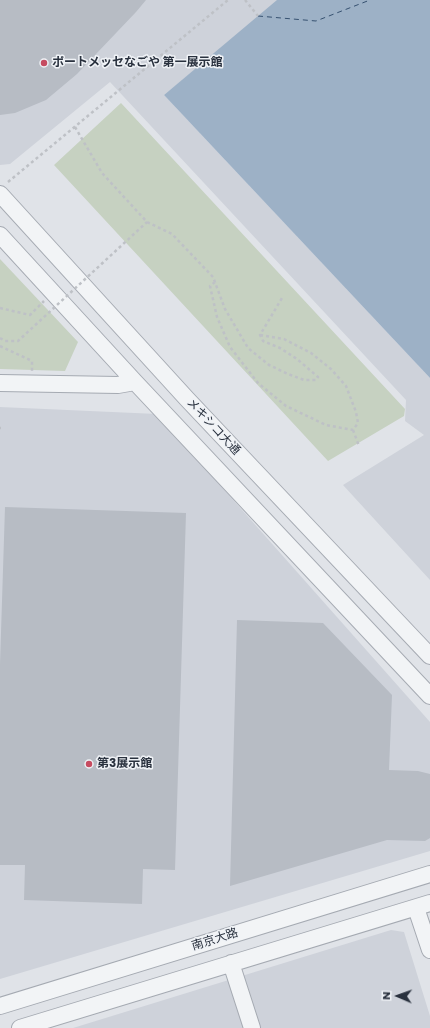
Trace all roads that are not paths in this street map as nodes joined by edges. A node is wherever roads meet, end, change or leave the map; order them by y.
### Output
1 (3, 189) edge
2 (0, 235) edge
3 (135, 382) junction
4 (0, 383) edge
5 (430, 656) edge
6 (430, 696) edge
7 (430, 874) edge
8 (423, 906) edge
9 (430, 950) edge
10 (231, 963) junction
11 (33, 996) junction
12 (0, 1006) edge
13 (44, 1025) edge
14 (20, 1028) edge
15 (252, 1028) edge

1 - 5 street, メキシコ大通
2 - 3 street
3 - 4 street
3 - 6 street
7 - 11 street, 南京大路
8 - 9 street
8 - 10 street
10 - 13 street
10 - 15 street
11 - 12 street, 南京大路
11 - 13 street
13 - 14 street

